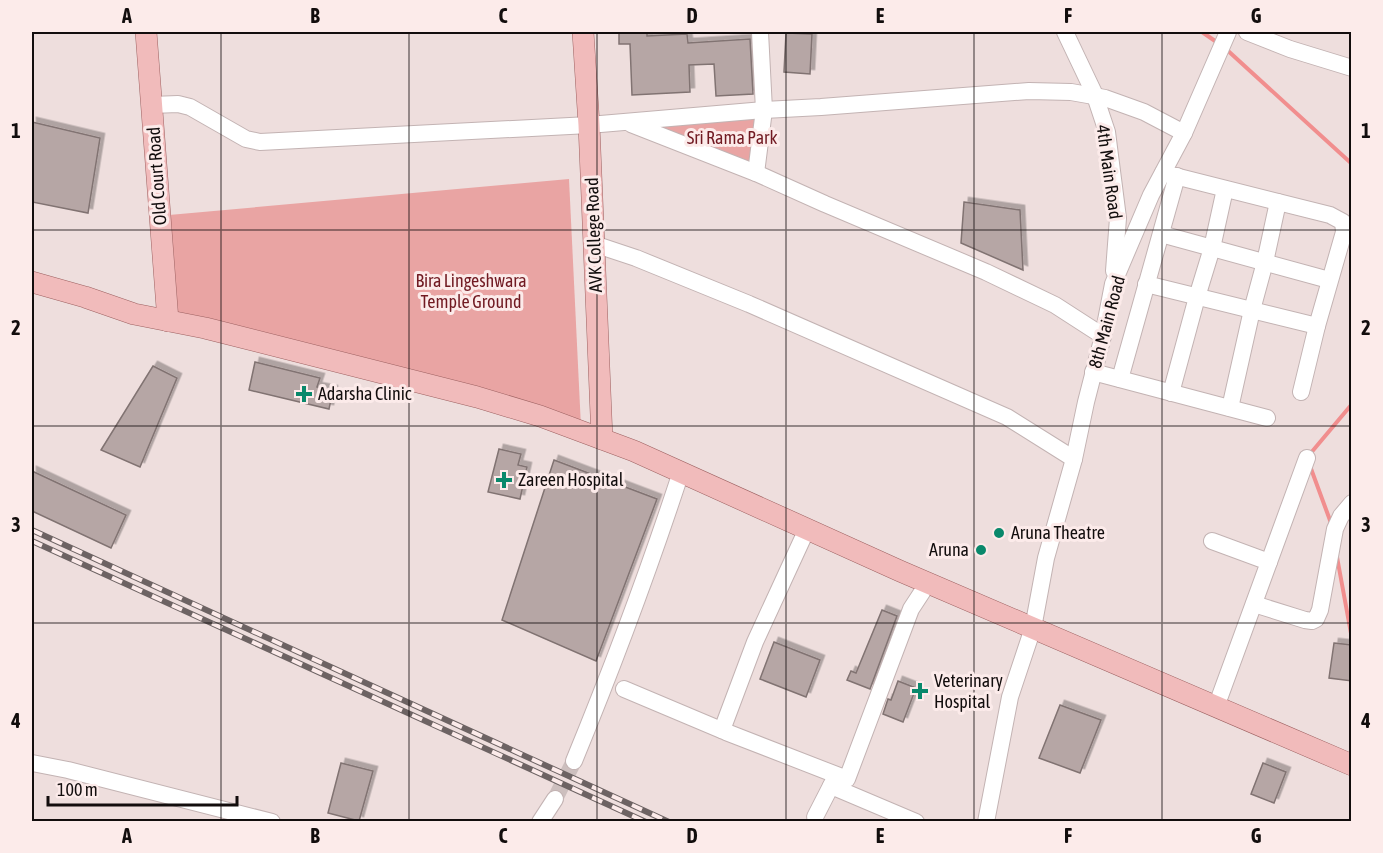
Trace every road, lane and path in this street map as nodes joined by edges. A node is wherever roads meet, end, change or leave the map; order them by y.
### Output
1 (146, 32) edge
2 (583, 32) edge
3 (760, 32) edge
4 (1065, 32) edge
5 (1228, 32) edge
6 (1247, 32) edge
7 (1352, 68) edge
8 (1095, 96) junction
9 (152, 105) junction
10 (764, 110) junction
11 (624, 122) junction
12 (589, 125) junction
13 (1184, 133) junction
14 (756, 173) junction
15 (1170, 175) junction
16 (1225, 189) junction
17 (1278, 202) junction
18 (1161, 234) junction
19 (594, 244) junction
20 (1212, 248) junction
21 (1264, 262) junction
22 (1329, 280) junction
23 (32, 282) edge
24 (1113, 284) junction
25 (1146, 284) junction
26 (1197, 297) junction
27 (1252, 310) junction
28 (168, 321) junction
29 (1317, 326) junction
30 (1103, 336) junction
31 (1093, 372) junction
32 (1120, 379) junction
33 (1301, 392) dead end
34 (1171, 393) junction
35 (1230, 408) junction
36 (1267, 418) dead end
37 (602, 439) junction
38 (1307, 458) dead end
39 (1074, 459) junction
40 (681, 472) junction
41 (1351, 503) edge
42 (807, 529) junction
43 (1212, 541) dead end
44 (1269, 562) junction
45 (928, 583) junction
46 (1254, 604) junction
47 (1033, 628) junction
48 (624, 689) dead end
49 (1216, 707) junction
50 (722, 730) junction
51 (574, 761) tunnel mouth
52 (32, 763) edge
53 (1352, 765) edge
54 (833, 780) junction
55 (555, 799) tunnel mouth
56 (815, 817) dead end
57 (272, 822) edge
58 (540, 822) edge
59 (916, 822) edge
60 (986, 822) edge

1 - 9 main road, Old Court Road
2 - 12 main road, AVK College Road
3 - 10 street
4 - 8 street, 4th Main Road
5 - 13 street, 8th Main Road
6 - 7 street
8 - 10 street
8 - 13 street
8 - 24 street, 4th Main Road
9 - 12 street
9 - 28 main road, Old Court Road
10 - 11 street
10 - 14 street
11 - 12 street
11 - 14 street
12 - 19 main road, AVK College Road
13 - 15 street, 8th Main Road
14 - 30 street
15 - 16 street
15 - 18 street
15 - 24 street, 8th Main Road
16 - 17 street
16 - 20 street
17 - 21 street
17 - 22 street
18 - 20 street
18 - 25 street
19 - 37 main road, AVK College Road
19 - 39 street
20 - 21 street
20 - 26 street
21 - 22 street
21 - 27 street
22 - 29 street
23 - 28 main road
24 - 30 street, 8th Main Road
25 - 26 street
25 - 32 street
26 - 27 street
26 - 34 street
27 - 29 street
27 - 35 street
28 - 37 main road
29 - 33 street
30 - 31 street, 8th Main Road
31 - 32 street
31 - 39 street, 8th Main Road
32 - 34 street
34 - 35 street
35 - 36 street
37 - 40 main road
38 - 44 street
39 - 47 street, 8th Main Road
40 - 42 main road
40 - 51 street
41 - 46 street
42 - 45 main road
42 - 50 street
43 - 44 street
44 - 46 street
45 - 47 main road
45 - 54 street
46 - 49 street
47 - 49 main road
47 - 60 street, 8th Main Road
48 - 50 street
49 - 53 main road
50 - 54 street
52 - 57 street
54 - 56 street
54 - 59 street
55 - 58 street

